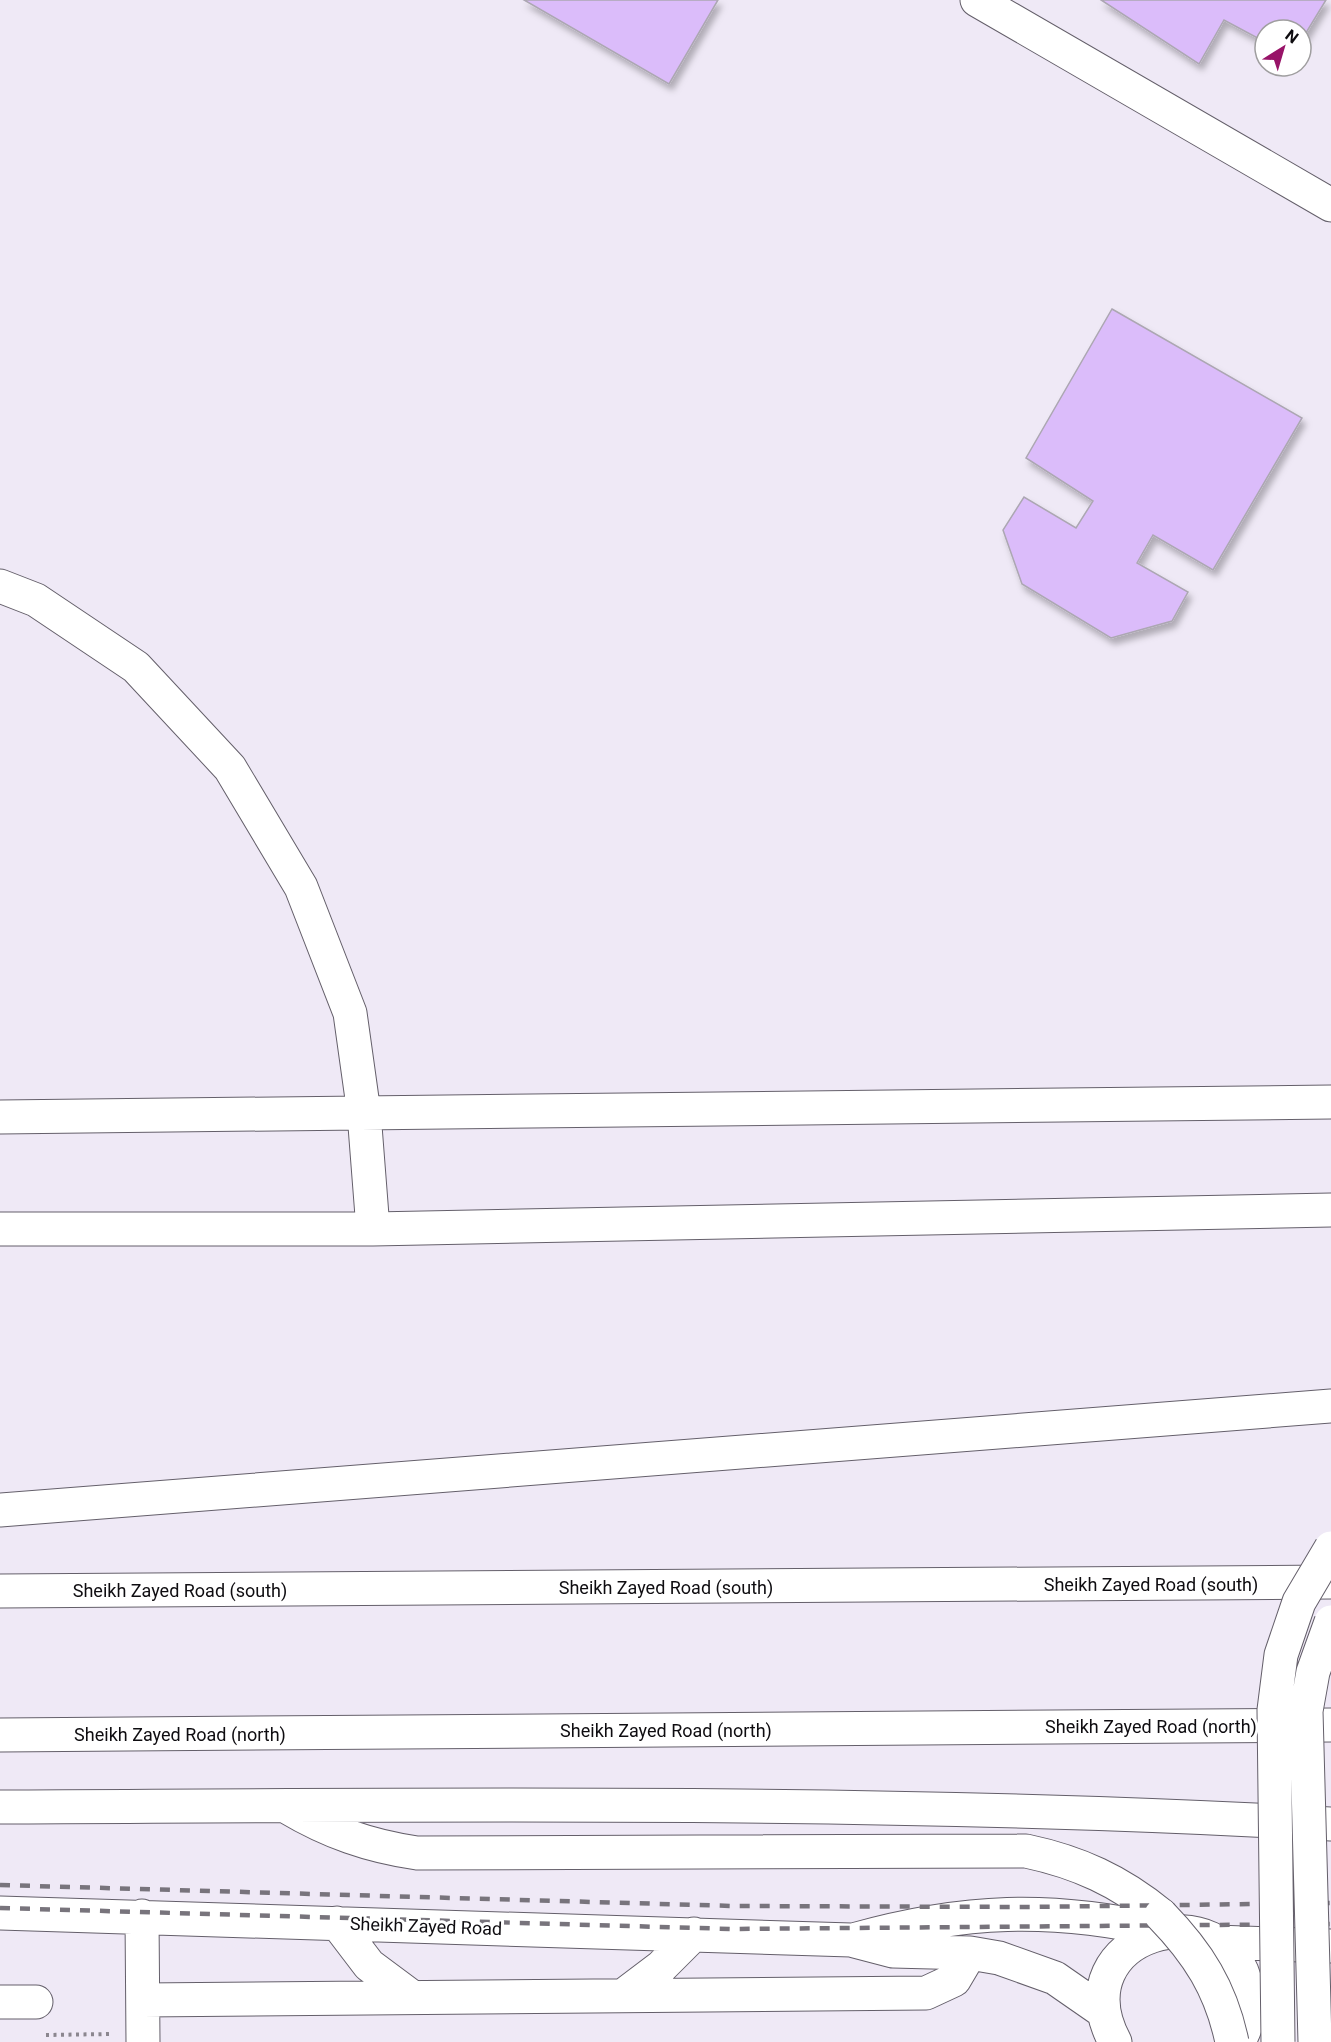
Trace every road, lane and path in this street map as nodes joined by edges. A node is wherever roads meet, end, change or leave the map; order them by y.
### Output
1 (977, 0) edge
2 (1331, 205) edge
3 (0, 586) edge
4 (1331, 1102) edge
5 (364, 1113) junction
6 (0, 1117) edge
7 (1331, 1210) edge
8 (0, 1229) edge
9 (373, 1229) junction
10 (1331, 1406) edge
11 (0, 1510) edge
12 (1331, 1548) edge
13 (1331, 1582) edge
14 (0, 1592) edge
15 (1331, 1622) edge
16 (1331, 1725) edge
17 (0, 1735) edge
18 (286, 1806) junction
19 (0, 1807) edge
20 (1331, 1824) edge
21 (0, 1912) edge
22 (142, 1916) junction
23 (337, 1923) junction
24 (1162, 1923) junction
25 (694, 1935) junction
26 (851, 1940) junction
27 (1216, 1942) junction
28 (1331, 1946) edge
29 (970, 1953) junction
30 (1331, 1989) edge
31 (624, 1995) junction
32 (412, 1997) junction
33 (143, 2000) junction
34 (0, 2002) edge
35 (36, 2002) dead end
36 (1249, 2004) junction
37 (1109, 2027) edge
38 (143, 2042) edge
39 (1232, 2042) edge
40 (1238, 2042) edge
41 (1278, 2042) edge
42 (1315, 2042) edge

1 - 2 main road
3 - 5 main road
4 - 5 main road
5 - 6 main road
5 - 9 main road
7 - 9 main road
8 - 9 main road
10 - 11 main road
12 - 41 main road, bridge
13 - 14 main road, Sheikh Zayed Road (south)
15 - 42 main road, bridge
16 - 17 main road, Sheikh Zayed Road (north)
18 - 19 main road
18 - 20 main road
18 - 24 main road
21 - 22 main road, Sheikh Zayed Road
22 - 23 main road, Sheikh Zayed Road
22 - 33 main road
23 - 25 main road, Sheikh Zayed Road
23 - 32 main road
24 - 26 main road, Sheikh Zayed Road
24 - 27 main road, Sheikh Zayed Road
24 - 37 main road
24 - 39 main road, bridge
25 - 26 main road, Sheikh Zayed Road
25 - 31 main road
26 - 29 main road, Sheikh Zayed Road
27 - 28 main road
27 - 36 main road
29 - 31 main road
29 - 37 main road, Sheikh Zayed Road
30 - 36 main road
31 - 32 main road
32 - 33 main road
33 - 38 main road
34 - 35 main road
36 - 40 main road

